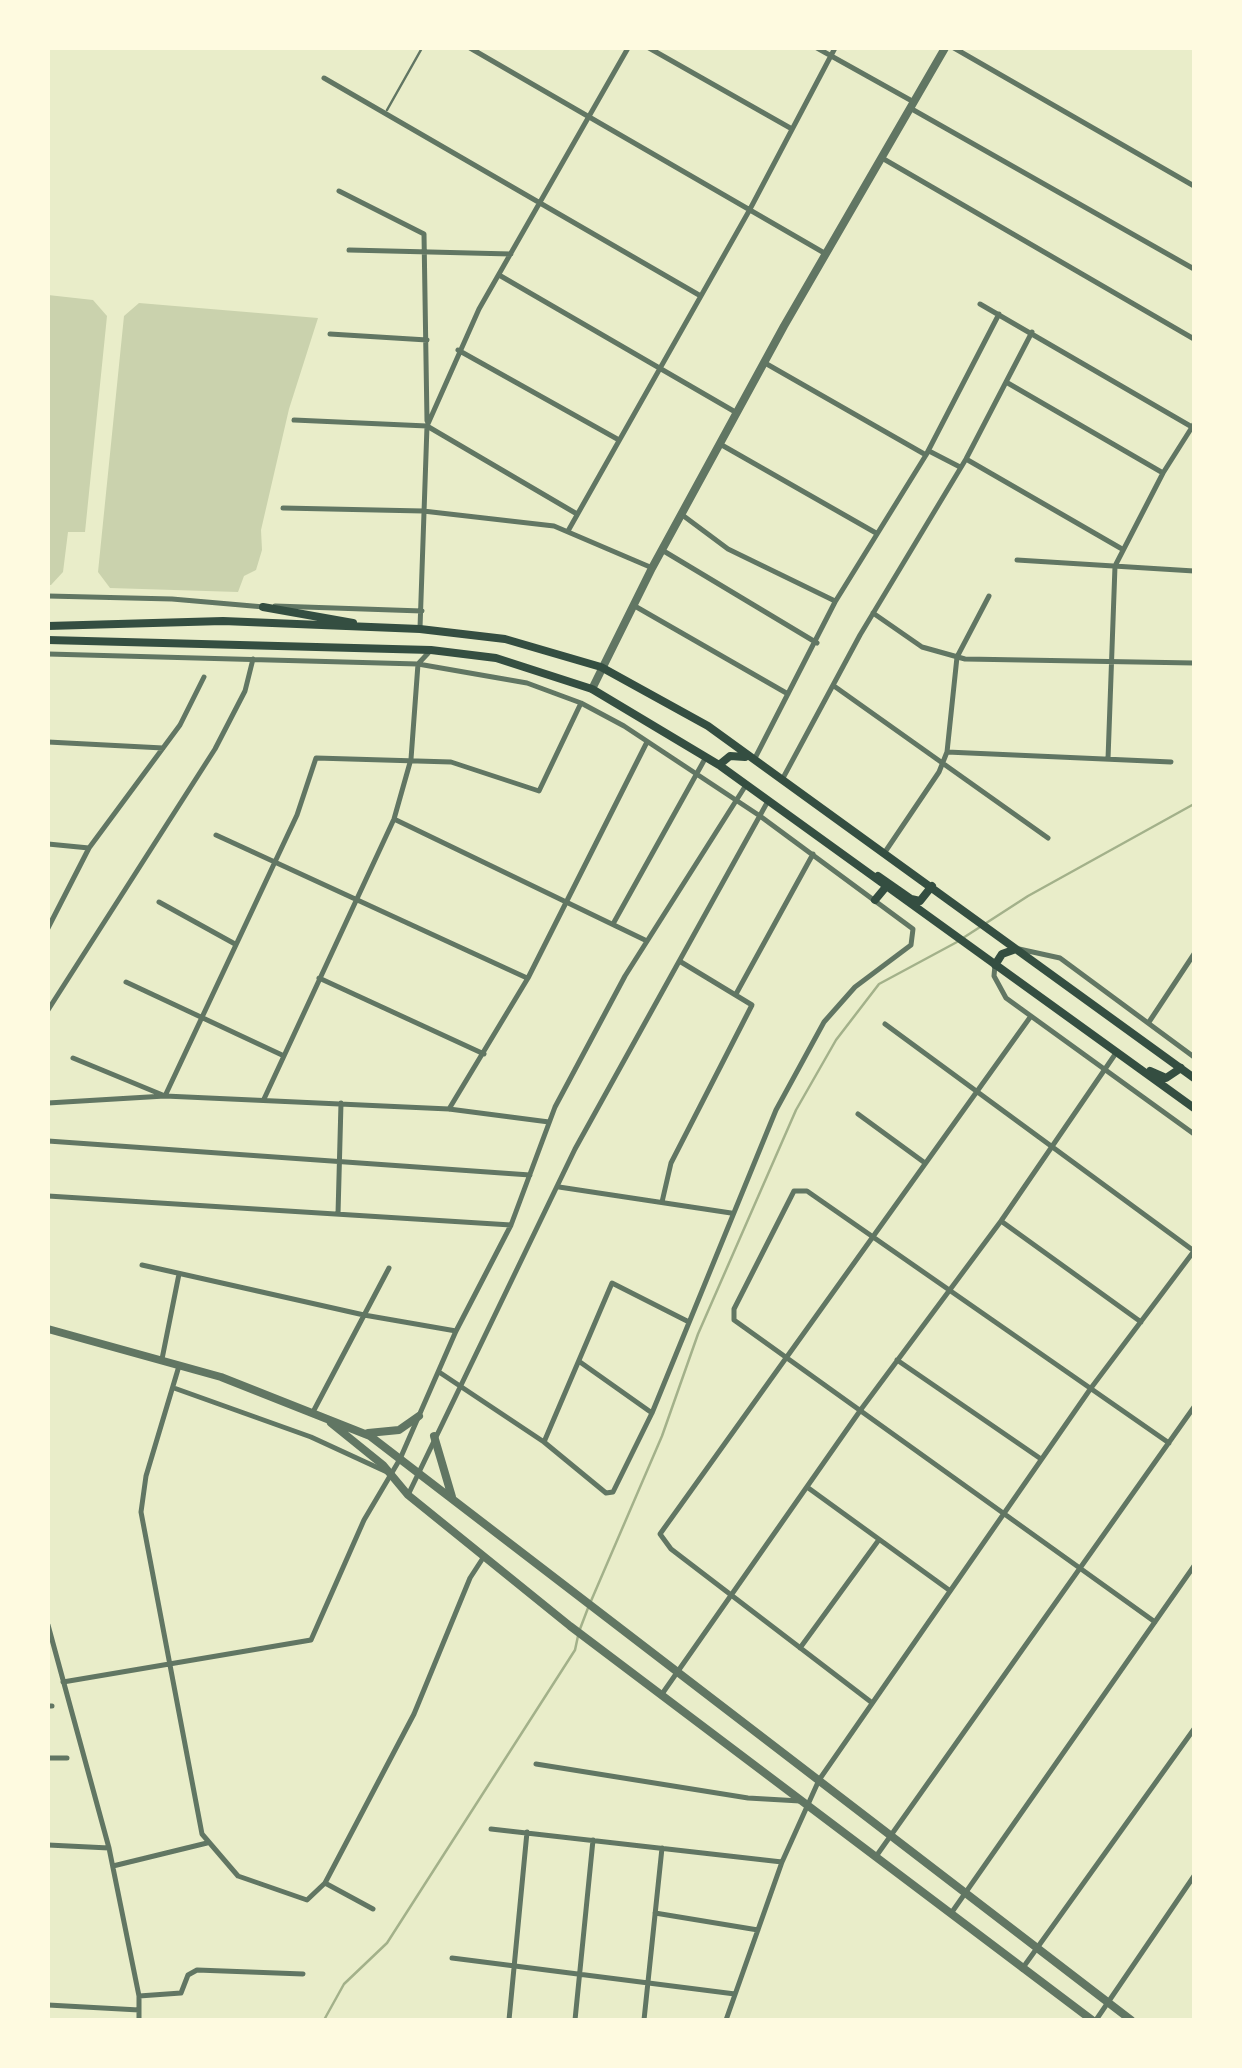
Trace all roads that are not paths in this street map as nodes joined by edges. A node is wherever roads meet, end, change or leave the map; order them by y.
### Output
1 (422, 48) edge
2 (470, 48) edge
3 (628, 48) edge
4 (649, 48) edge
5 (816, 48) edge
6 (835, 48) edge
7 (944, 48) edge
8 (954, 48) edge
9 (830, 56) junction
10 (324, 78) dead end
11 (911, 104) junction
12 (387, 110) junction
13 (590, 117) junction
14 (792, 129) junction
15 (882, 158) junction
16 (1194, 186) edge
17 (340, 192) dead end
18 (542, 200) junction
19 (749, 212) junction
20 (350, 250) dead end
21 (427, 251) junction
22 (512, 254) junction
23 (827, 254) junction
24 (1194, 269) edge
25 (499, 274) junction
26 (699, 294) junction
27 (980, 304) dead end
28 (999, 314) junction
29 (1032, 332) junction
30 (330, 334) dead end
31 (1194, 339) edge
32 (427, 340) junction
33 (458, 350) junction
34 (765, 363) junction
35 (660, 366) junction
36 (1006, 382) junction
37 (737, 413) junction
38 (294, 420) dead end
39 (1194, 425) edge
40 (427, 426) junction
41 (618, 440) junction
42 (720, 444) junction
43 (927, 453) junction
44 (966, 459) junction
45 (960, 467) junction
46 (1163, 473) junction
47 (283, 508) dead end
48 (423, 512) junction
49 (578, 514) junction
50 (681, 514) junction
51 (568, 531) junction
52 (876, 533) junction
53 (1122, 549) junction
54 (662, 550) junction
55 (1017, 560) dead end
56 (1115, 566) junction
57 (652, 568) junction
58 (1194, 570) edge
59 (48, 596) edge
60 (989, 596) dead end
61 (835, 602) junction
62 (633, 605) junction
63 (263, 608) junction
64 (422, 611) junction
65 (873, 612) junction
66 (48, 626) edge
67 (372, 628) junction
68 (420, 630) junction
69 (48, 640) edge
70 (817, 643) junction
71 (431, 650) junction
72 (48, 654) edge
73 (957, 657) junction
74 (253, 658) junction
75 (1110, 662) junction
76 (1194, 663) edge
77 (418, 664) junction
78 (601, 667) junction
79 (204, 678) dead end
80 (834, 686) junction
81 (592, 688) junction
82 (788, 694) junction
83 (581, 703) junction
84 (648, 741) junction
85 (48, 742) edge
86 (163, 748) junction
87 (947, 752) junction
88 (706, 757) junction
89 (1108, 758) junction
90 (411, 759) junction
91 (754, 760) junction
92 (1171, 762) dead end
93 (943, 763) junction
94 (719, 766) junction
95 (696, 772) junction
96 (782, 780) junction
97 (746, 785) junction
98 (736, 800) junction
99 (768, 801) junction
100 (760, 816) junction
101 (394, 820) junction
102 (216, 835) dead end
103 (1048, 838) dead end
104 (48, 844) edge
105 (89, 848) junction
106 (885, 852) junction
107 (813, 854) junction
108 (275, 862) junction
109 (852, 862) junction
110 (932, 886) junction
111 (885, 888) junction
112 (356, 899) junction
113 (875, 900) junction
114 (158, 902) dead end
115 (567, 902) junction
116 (58, 908) junction
117 (48, 909) edge
118 (612, 924) junction
119 (48, 928) edge
120 (647, 941) junction
121 (235, 944) junction
122 (1016, 949) junction
123 (1194, 954) edge
124 (681, 962) junction
125 (995, 965) junction
126 (318, 978) junction
127 (528, 978) junction
128 (126, 982) dead end
129 (736, 994) junction
130 (48, 1010) edge
131 (1031, 1016) junction
132 (199, 1017) junction
133 (1150, 1022) junction
134 (884, 1024) dead end
135 (1087, 1032) junction
136 (1116, 1053) junction
137 (484, 1054) junction
138 (282, 1056) junction
139 (1194, 1056) edge
140 (73, 1058) dead end
141 (1182, 1068) junction
142 (1102, 1072) junction
143 (1194, 1078) edge
144 (976, 1091) junction
145 (165, 1096) junction
146 (264, 1098) junction
147 (48, 1103) edge
148 (341, 1103) junction
149 (1194, 1108) edge
150 (449, 1109) junction
151 (858, 1114) dead end
152 (550, 1122) junction
153 (1194, 1134) edge
154 (48, 1140) edge
155 (1053, 1146) junction
156 (340, 1161) junction
157 (925, 1163) junction
158 (530, 1174) junction
159 (558, 1187) junction
160 (48, 1196) edge
161 (662, 1202) junction
162 (338, 1214) junction
163 (731, 1214) junction
164 (1002, 1222) junction
165 (510, 1225) junction
166 (874, 1236) junction
167 (1194, 1251) edge
168 (142, 1265) dead end
169 (388, 1268) dead end
170 (179, 1274) junction
171 (950, 1288) junction
172 (364, 1315) junction
173 (688, 1321) junction
174 (1142, 1322) junction
175 (48, 1329) edge
176 (456, 1331) junction
177 (788, 1358) junction
178 (162, 1360) junction
179 (897, 1360) junction
180 (580, 1362) junction
181 (179, 1366) junction
182 (438, 1372) junction
183 (458, 1385) junction
184 (174, 1388) junction
185 (1091, 1388) junction
186 (1194, 1407) edge
187 (862, 1408) junction
188 (313, 1412) junction
189 (652, 1413) junction
190 (419, 1416) junction
191 (324, 1417) junction
192 (363, 1432) junction
193 (434, 1436) junction
194 (544, 1442) junction
195 (1169, 1443) junction
196 (1042, 1459) junction
197 (400, 1460) junction
198 (417, 1472) junction
199 (390, 1473) junction
200 (807, 1487) junction
201 (408, 1495) junction
202 (454, 1501) junction
203 (1005, 1510) junction
204 (879, 1540) junction
205 (484, 1556) junction
206 (1194, 1566) edge
207 (1084, 1568) junction
208 (949, 1590) junction
209 (731, 1596) junction
210 (1156, 1622) junction
211 (48, 1625) edge
212 (800, 1648) junction
213 (172, 1667) junction
214 (676, 1674) junction
215 (64, 1682) junction
216 (662, 1694) junction
217 (871, 1702) junction
218 (1194, 1729) edge
219 (48, 1758) edge
220 (67, 1758) dead end
221 (536, 1764) dead end
222 (818, 1780) junction
223 (807, 1801) junction
224 (491, 1828) dead end
225 (526, 1832) junction
226 (890, 1835) junction
227 (593, 1840) junction
228 (207, 1844) junction
229 (48, 1845) edge
230 (109, 1848) junction
231 (662, 1848) junction
232 (877, 1856) junction
233 (782, 1862) junction
234 (113, 1866) junction
235 (1194, 1876) edge
236 (325, 1883) junction
237 (966, 1892) junction
238 (373, 1909) dead end
239 (656, 1913) junction
240 (950, 1914) junction
241 (758, 1930) junction
242 (1038, 1948) junction
243 (452, 1958) dead end
244 (515, 1964) junction
245 (1022, 1970) junction
246 (580, 1973) junction
247 (303, 1974) dead end
248 (647, 1983) junction
249 (735, 1994) junction
250 (139, 1996) junction
251 (1105, 2000) junction
252 (48, 2004) edge
253 (140, 2010) junction
254 (138, 2020) edge
255 (509, 2020) edge
256 (576, 2020) edge
257 (644, 2020) edge
258 (726, 2020) edge
259 (1094, 2020) edge
260 (1131, 2020) edge

1 - 12 lane
2 - 13 street
3 - 13 street
4 - 14 street
5 - 9 street
6 - 9 street
7 - 11 street
8 - 16 street
9 - 11 street
9 - 14 street
10 - 12 street
11 - 15 street
11 - 24 street
12 - 18 street
13 - 18 street
13 - 19 street
14 - 19 street
15 - 23 street
15 - 31 street
17 - 21 street
18 - 22 street
18 - 26 street
19 - 23 street
19 - 26 street
20 - 21 street
21 - 22 street
21 - 32 street
22 - 25 street
23 - 34 street
25 - 33 street
25 - 35 street
26 - 35 street
27 - 28 street
28 - 29 street
28 - 43 street
29 - 36 street
29 - 39 street
30 - 32 street
32 - 40 street
33 - 40 street
33 - 41 street
34 - 37 street
34 - 43 street
35 - 37 street
35 - 41 street
36 - 44 street
36 - 46 street
37 - 42 street
38 - 40 street
39 - 46 street
40 - 48 street
40 - 49 street
41 - 49 street
42 - 50 street
42 - 52 street
43 - 45 street
43 - 52 street
44 - 45 street
44 - 53 street
45 - 65 street
46 - 53 street
47 - 48 street
48 - 51 street
48 - 64 street
49 - 51 street
50 - 54 street
50 - 61 street
51 - 57 street
52 - 61 street
53 - 56 street
54 - 57 street
54 - 70 street
55 - 56 street
56 - 58 street
56 - 75 street
57 - 62 street
59 - 63 street
60 - 73 street
61 - 70 street
62 - 78 street
62 - 82 street
63 - 64 street
63 - 67 main road
64 - 68 street
65 - 73 street
65 - 80 street
66 - 67 main road
67 - 68 main road
68 - 78 main road
69 - 71 main road
70 - 82 street
71 - 77 street
71 - 81 main road
72 - 74 street
73 - 75 street
73 - 87 street
74 - 77 street
74 - 130 street
75 - 76 street
75 - 89 street
77 - 83 street
77 - 90 street
78 - 81 street
78 - 91 main road
79 - 86 street
80 - 93 street
80 - 96 street
81 - 88 main road
82 - 91 street
83 - 84 street
83 - 90 street
84 - 95 street
84 - 115 street
85 - 86 street
86 - 105 street
87 - 89 street
87 - 93 street
88 - 94 main road
88 - 95 street
89 - 92 street
90 - 101 street
90 - 108 street
91 - 94 main road
91 - 96 main road
93 - 103 street
93 - 106 street
94 - 97 main road
95 - 98 street
95 - 118 street
96 - 106 main road
97 - 98 street
97 - 99 main road
98 - 100 street
98 - 120 street
99 - 100 street
99 - 109 main road
100 - 107 street
100 - 124 street
101 - 112 street
101 - 115 street
102 - 108 street
104 - 105 street
105 - 116 street
106 - 110 main road
107 - 113 street
107 - 129 street
108 - 112 street
108 - 121 street
109 - 110 main road
109 - 111 main road
110 - 122 main road
111 - 113 main road
111 - 125 main road
112 - 126 street
112 - 127 street
113 - 163 street
114 - 121 street
115 - 118 street
115 - 127 street
116 - 117 street
116 - 119 street
118 - 120 street
120 - 152 street
121 - 132 street
122 - 125 main road
122 - 133 street
122 - 141 main road
123 - 133 street
124 - 129 street
124 - 159 street
125 - 131 street
125 - 135 main road
126 - 137 street
126 - 138 street
127 - 137 street
128 - 132 street
129 - 161 street
131 - 142 street
131 - 144 street
132 - 138 street
132 - 145 street
133 - 139 street
134 - 144 street
135 - 136 main road
135 - 141 main road
136 - 142 street
136 - 149 main road
137 - 150 street
138 - 146 street
140 - 145 street
141 - 143 main road
142 - 153 street
142 - 155 street
144 - 155 street
144 - 157 street
145 - 146 street
145 - 147 street
146 - 148 street
148 - 150 street
148 - 156 street
150 - 152 street
151 - 157 street
152 - 158 street
154 - 156 street
155 - 164 street
155 - 167 street
156 - 158 street
156 - 162 street
157 - 166 street
158 - 165 street
159 - 161 street
159 - 183 street
160 - 162 street
161 - 163 street
162 - 165 street
163 - 173 street
164 - 171 street
164 - 174 street
165 - 176 street
166 - 171 street
166 - 177 street
166 - 177 street
167 - 174 street
168 - 170 street
169 - 172 street
170 - 172 street
170 - 178 street
171 - 179 street
171 - 185 street
172 - 176 street
172 - 188 street
173 - 180 street
173 - 189 street
174 - 185 street
175 - 178 street
176 - 182 street
177 - 187 street
177 - 209 street
178 - 181 street
179 - 187 street
179 - 196 street
180 - 189 street
180 - 194 street
181 - 184 street
181 - 188 street
182 - 183 street
182 - 190 street
183 - 193 street
183 - 194 street
184 - 199 street
184 - 213 street
185 - 195 street
185 - 196 street
186 - 195 street
187 - 200 street
187 - 203 street
188 - 191 street
189 - 194 street
190 - 192 street
190 - 197 street
191 - 192 street
191 - 199 street
192 - 197 street
193 - 198 street
193 - 202 street
195 - 207 street
196 - 203 street
197 - 198 street
197 - 199 street
198 - 201 street
198 - 202 street
199 - 201 street
199 - 213 street
200 - 204 street
200 - 209 street
201 - 205 street
202 - 214 street
203 - 207 street
203 - 208 street
204 - 208 street
204 - 212 street
205 - 216 street
205 - 236 street
206 - 210 street
207 - 210 street
207 - 226 street
208 - 217 street
209 - 212 street
209 - 214 street
210 - 237 street
211 - 215 street
212 - 217 street
213 - 215 street
213 - 228 street
214 - 216 street
214 - 222 street
215 - 230 street
216 - 223 street
217 - 222 street
218 - 242 street
219 - 220 street
221 - 223 street
222 - 223 street
222 - 226 street
223 - 232 street
223 - 233 street
224 - 225 street
225 - 227 street
225 - 244 street
226 - 232 street
226 - 237 street
227 - 231 street
227 - 246 street
228 - 234 street
228 - 236 street
229 - 230 street
230 - 234 street
231 - 233 street
231 - 239 street
232 - 240 street
233 - 241 street
234 - 250 street
235 - 251 street
236 - 238 street
237 - 240 street
237 - 242 street
239 - 241 street
239 - 248 street
240 - 245 street
241 - 249 street
242 - 245 street
242 - 251 street
243 - 244 street
244 - 246 street
244 - 255 street
245 - 259 street
246 - 248 street
246 - 256 street
247 - 250 street
248 - 249 street
248 - 257 street
249 - 258 street
250 - 253 street
251 - 259 street
251 - 260 street
252 - 253 street
253 - 254 street

